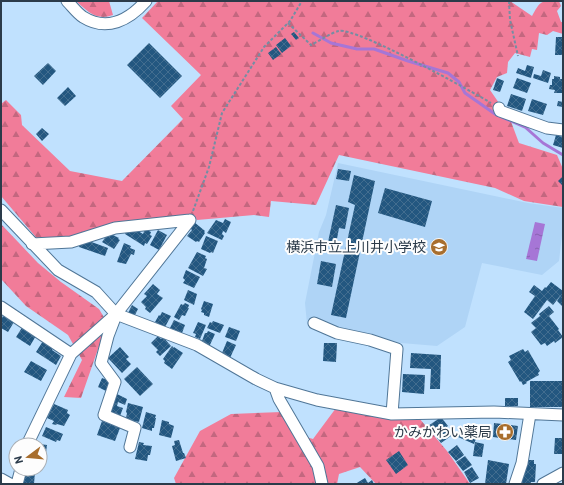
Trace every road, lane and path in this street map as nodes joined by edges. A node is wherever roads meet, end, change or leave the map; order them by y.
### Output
1 (67, 1) edge
2 (146, 1) edge
3 (302, 1) edge
4 (509, 1) edge
5 (288, 23) junction
6 (518, 56) dead end
7 (498, 108) joint
8 (563, 130) edge
9 (1, 210) edge
10 (190, 220) junction
11 (32, 244) junction
12 (1, 307) edge
13 (116, 314) junction
14 (314, 323) dead end
15 (71, 354) junction
16 (275, 388) junction
17 (392, 414) junction
18 (530, 414) junction
19 (563, 415) edge
20 (31, 437) edge
21 (130, 447) dead end
22 (563, 473) edge
23 (1, 479) edge
24 (10, 484) edge
25 (322, 484) edge
26 (514, 484) edge
27 (542, 484) edge

1 - 2 street
3 - 5 path
4 - 6 path
5 - 7 path
5 - 10 path
7 - 8 street
9 - 11 street
10 - 11 street
10 - 13 street
11 - 13 street
12 - 15 street
13 - 15 street
13 - 16 street
13 - 21 street
14 - 17 street
15 - 20 street
16 - 17 street
16 - 25 street
17 - 18 street
18 - 19 street
18 - 26 street
22 - 27 street
23 - 24 street

